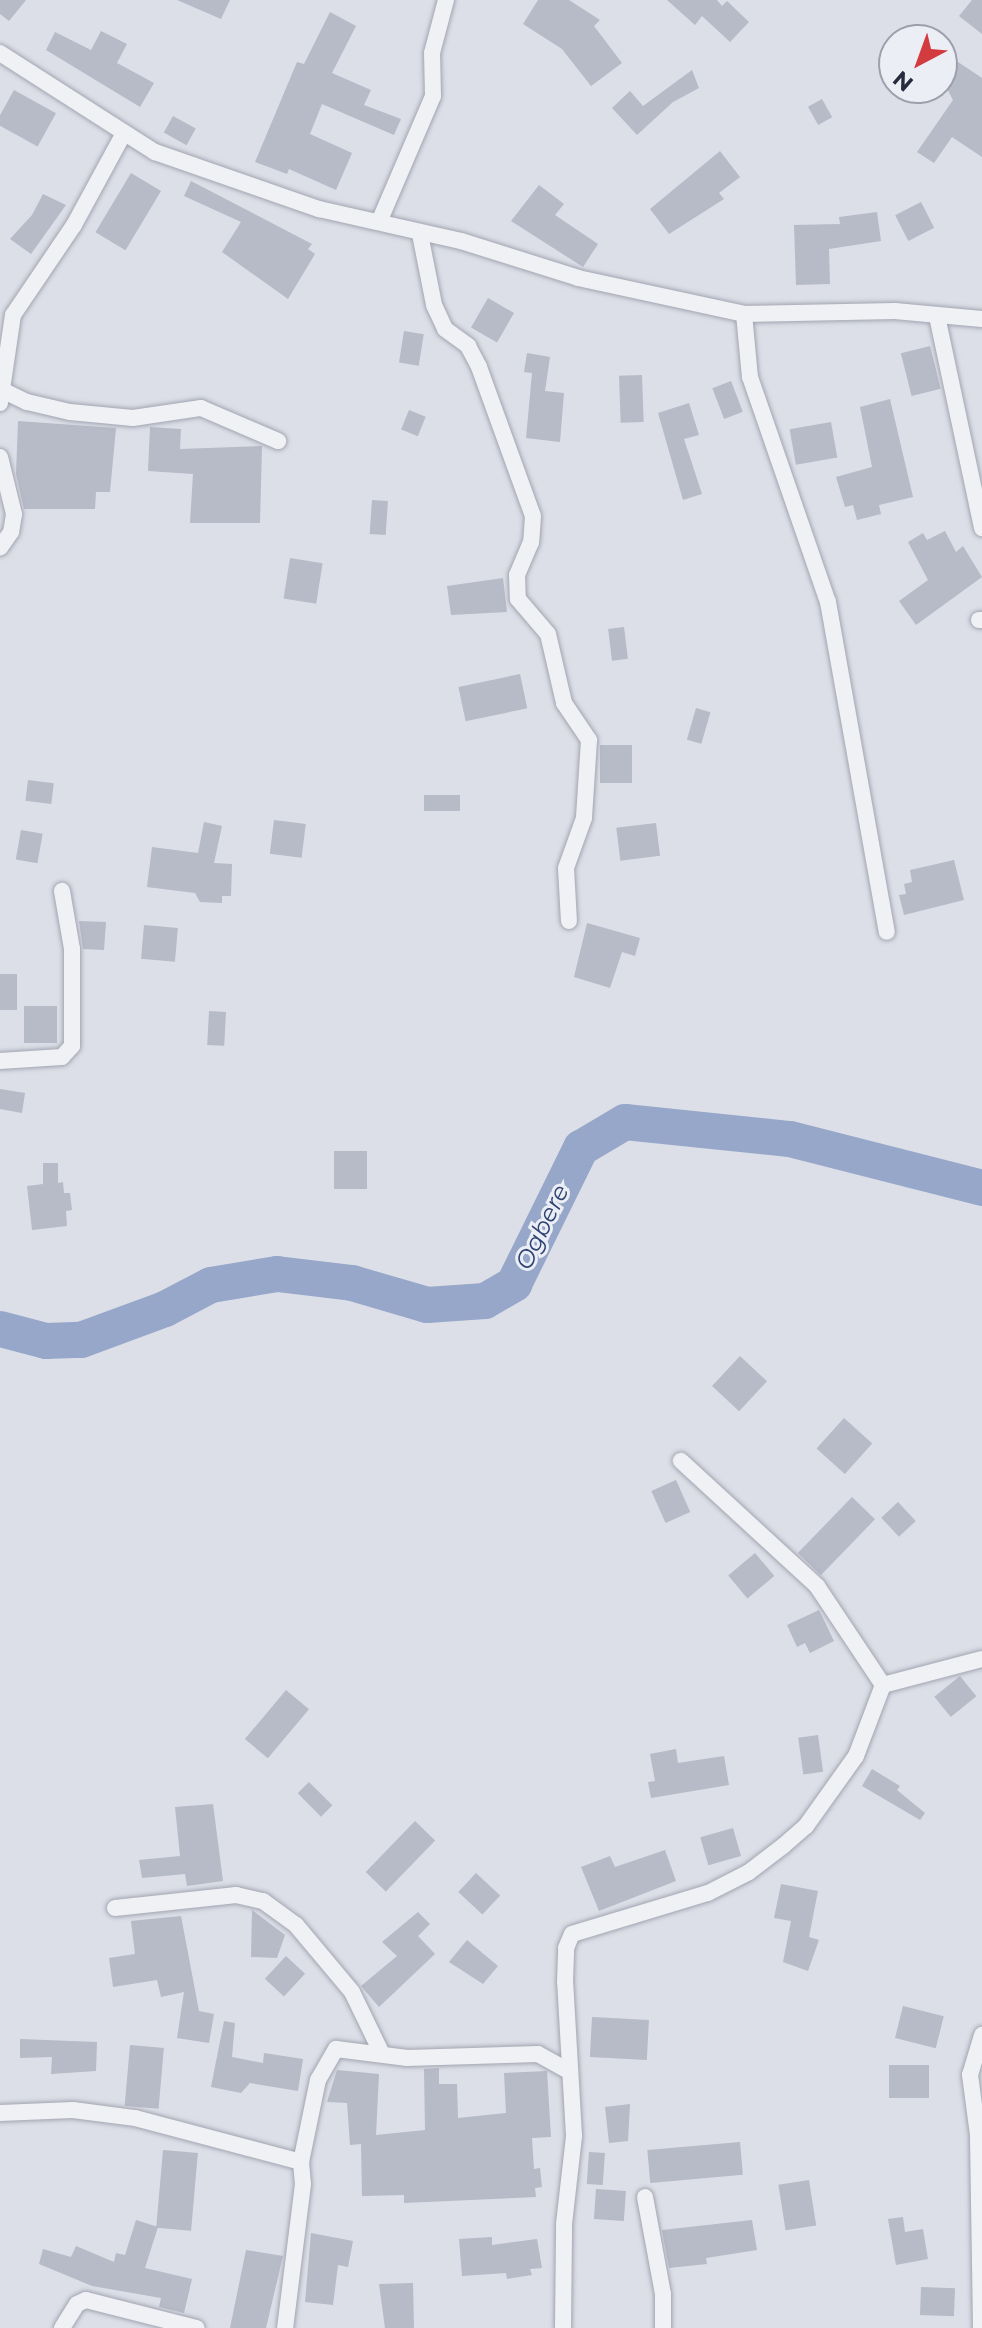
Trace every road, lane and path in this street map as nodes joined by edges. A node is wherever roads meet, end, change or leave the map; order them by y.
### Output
1 (446, 0) edge
2 (0, 53) edge
3 (124, 133) junction
4 (379, 222) junction
5 (420, 234) junction
6 (0, 301) edge
7 (744, 314) junction
8 (13, 315) junction
9 (937, 316) junction
10 (982, 319) edge
11 (0, 389) edge
12 (0, 403) edge
13 (278, 441) dead end
14 (0, 457) edge
15 (982, 528) edge
16 (0, 548) edge
17 (62, 891) dead end
18 (569, 921) dead end
19 (887, 932) dead end
20 (0, 1061) edge
21 (681, 1461) dead end
22 (982, 1659) edge
23 (883, 1685) junction
24 (115, 1908) dead end
25 (982, 2035) edge
26 (381, 2052) junction
27 (569, 2071) junction
28 (0, 2113) edge
29 (301, 2162) junction
30 (645, 2197) dead end
31 (62, 2328) edge
32 (197, 2328) edge
33 (285, 2328) edge
34 (563, 2328) edge
35 (663, 2328) edge
36 (981, 2328) edge

1 - 4 street
2 - 3 street
3 - 4 street
3 - 8 street
4 - 5 street
5 - 7 street
5 - 18 street
6 - 8 street
7 - 9 street
7 - 19 street
8 - 11 street
9 - 10 street
9 - 15 street
11 - 12 street
11 - 13 street
14 - 16 street
17 - 20 street
21 - 23 street
22 - 23 street
23 - 27 street
24 - 26 street
25 - 36 street
26 - 27 street
26 - 29 street
27 - 34 street
28 - 29 street
29 - 33 street
30 - 35 street
31 - 32 street

